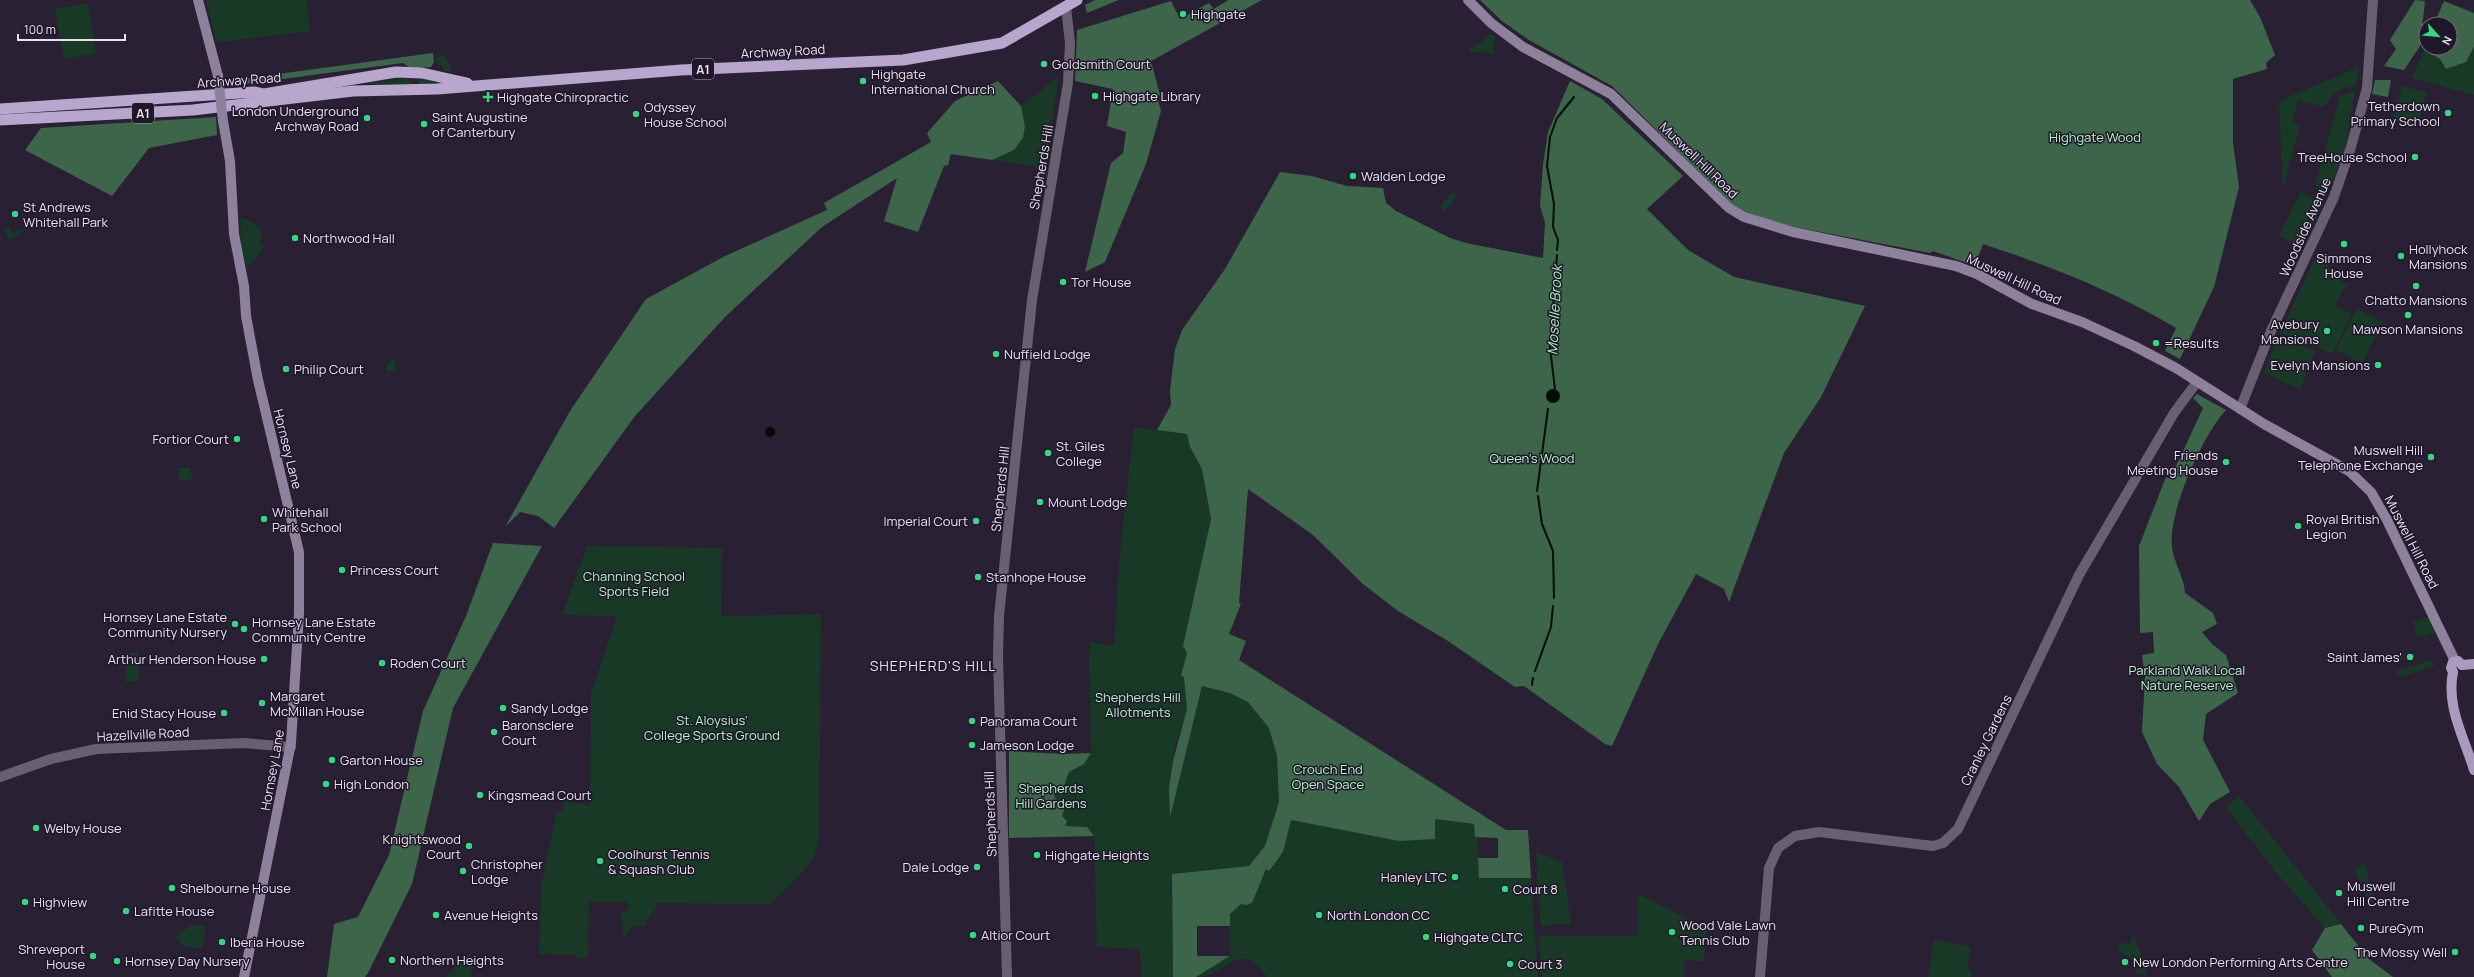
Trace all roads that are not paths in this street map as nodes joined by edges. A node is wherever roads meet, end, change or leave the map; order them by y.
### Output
1 (198, 0) edge
2 (1077, 0) edge
3 (1468, 0) edge
4 (2373, 0) edge
5 (1066, 7) junction
6 (477, 86) junction
7 (0, 109) edge
8 (0, 120) edge
9 (2197, 382) junction
10 (2240, 409) junction
11 (2459, 663) junction
12 (2474, 664) edge
13 (291, 747) junction
14 (2474, 770) edge
15 (0, 777) edge
16 (244, 977) edge
17 (1008, 977) edge
18 (1760, 977) edge

1 - 13 main road, Hornsey Lane, bridge
2 - 5 highway, Archway Road / A1
3 - 9 main road, Muswell Hill Road
4 - 10 street, Woodside Avenue
5 - 6 highway, Archway Road / A1
5 - 17 street, Shepherds Hill
6 - 7 highway, Archway Road / A1
6 - 8 highway, Archway Road / A1
9 - 10 main road, Muswell Hill Road
9 - 18 street, Cranley Gardens
10 - 11 main road, Muswell Hill Road
11 - 12 main road
11 - 14 main road
13 - 15 street, Hazellville Road
13 - 16 main road, Hornsey Lane

